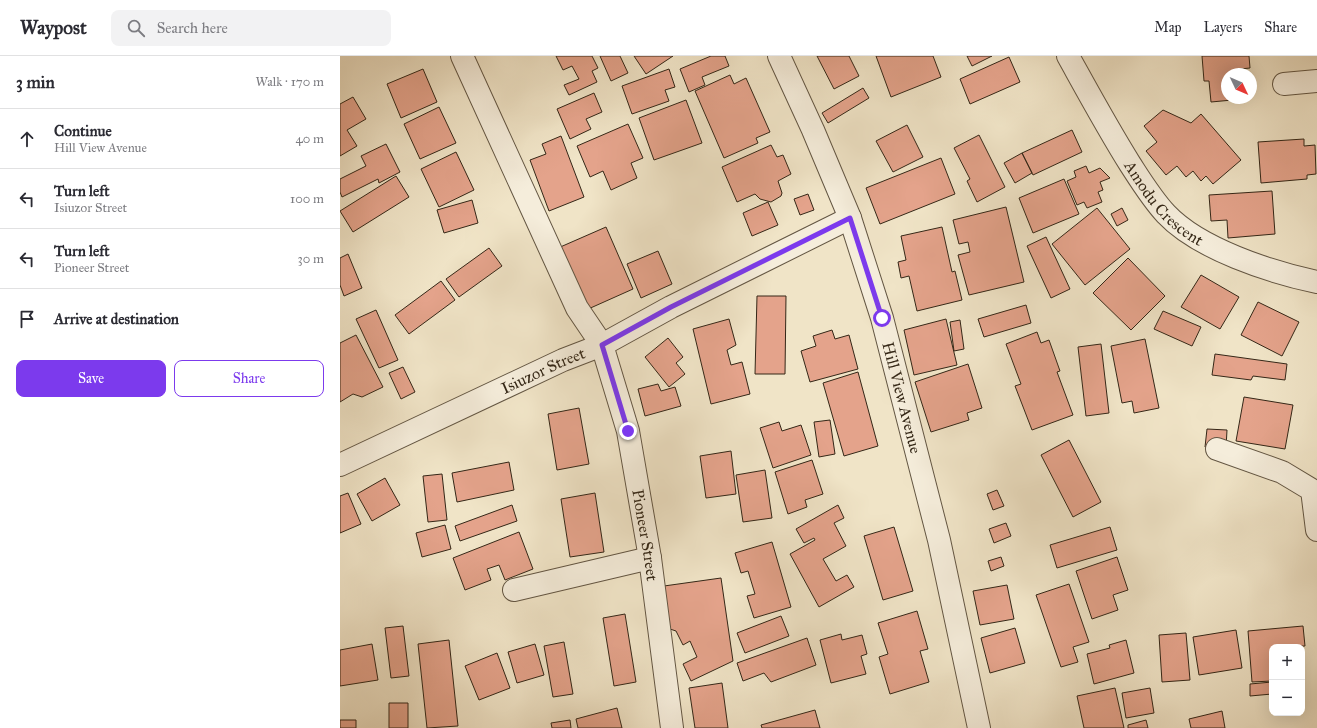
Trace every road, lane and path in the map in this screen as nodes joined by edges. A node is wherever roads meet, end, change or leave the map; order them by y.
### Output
1 (462, 56) edge
2 (779, 56) edge
3 (1068, 56) edge
4 (1317, 81) edge
5 (1284, 84) dead end
6 (850, 218) junction
7 (1317, 282) edge
8 (602, 345) junction
9 (1217, 449) dead end
10 (340, 465) edge
11 (1317, 530) edge
12 (650, 558) junction
13 (514, 590) dead end
14 (672, 728) edge
15 (979, 728) edge

1 - 8 street, Pioneer Street
2 - 6 street, Hill View Avenue
3 - 7 street, Amodu Crescent
4 - 5 street
6 - 8 street, Isiuzor Street
6 - 15 street, Hill View Avenue
8 - 10 street, Isiuzor Street
8 - 12 street, Pioneer Street
9 - 11 street
12 - 13 street
12 - 14 street, Pioneer Street

